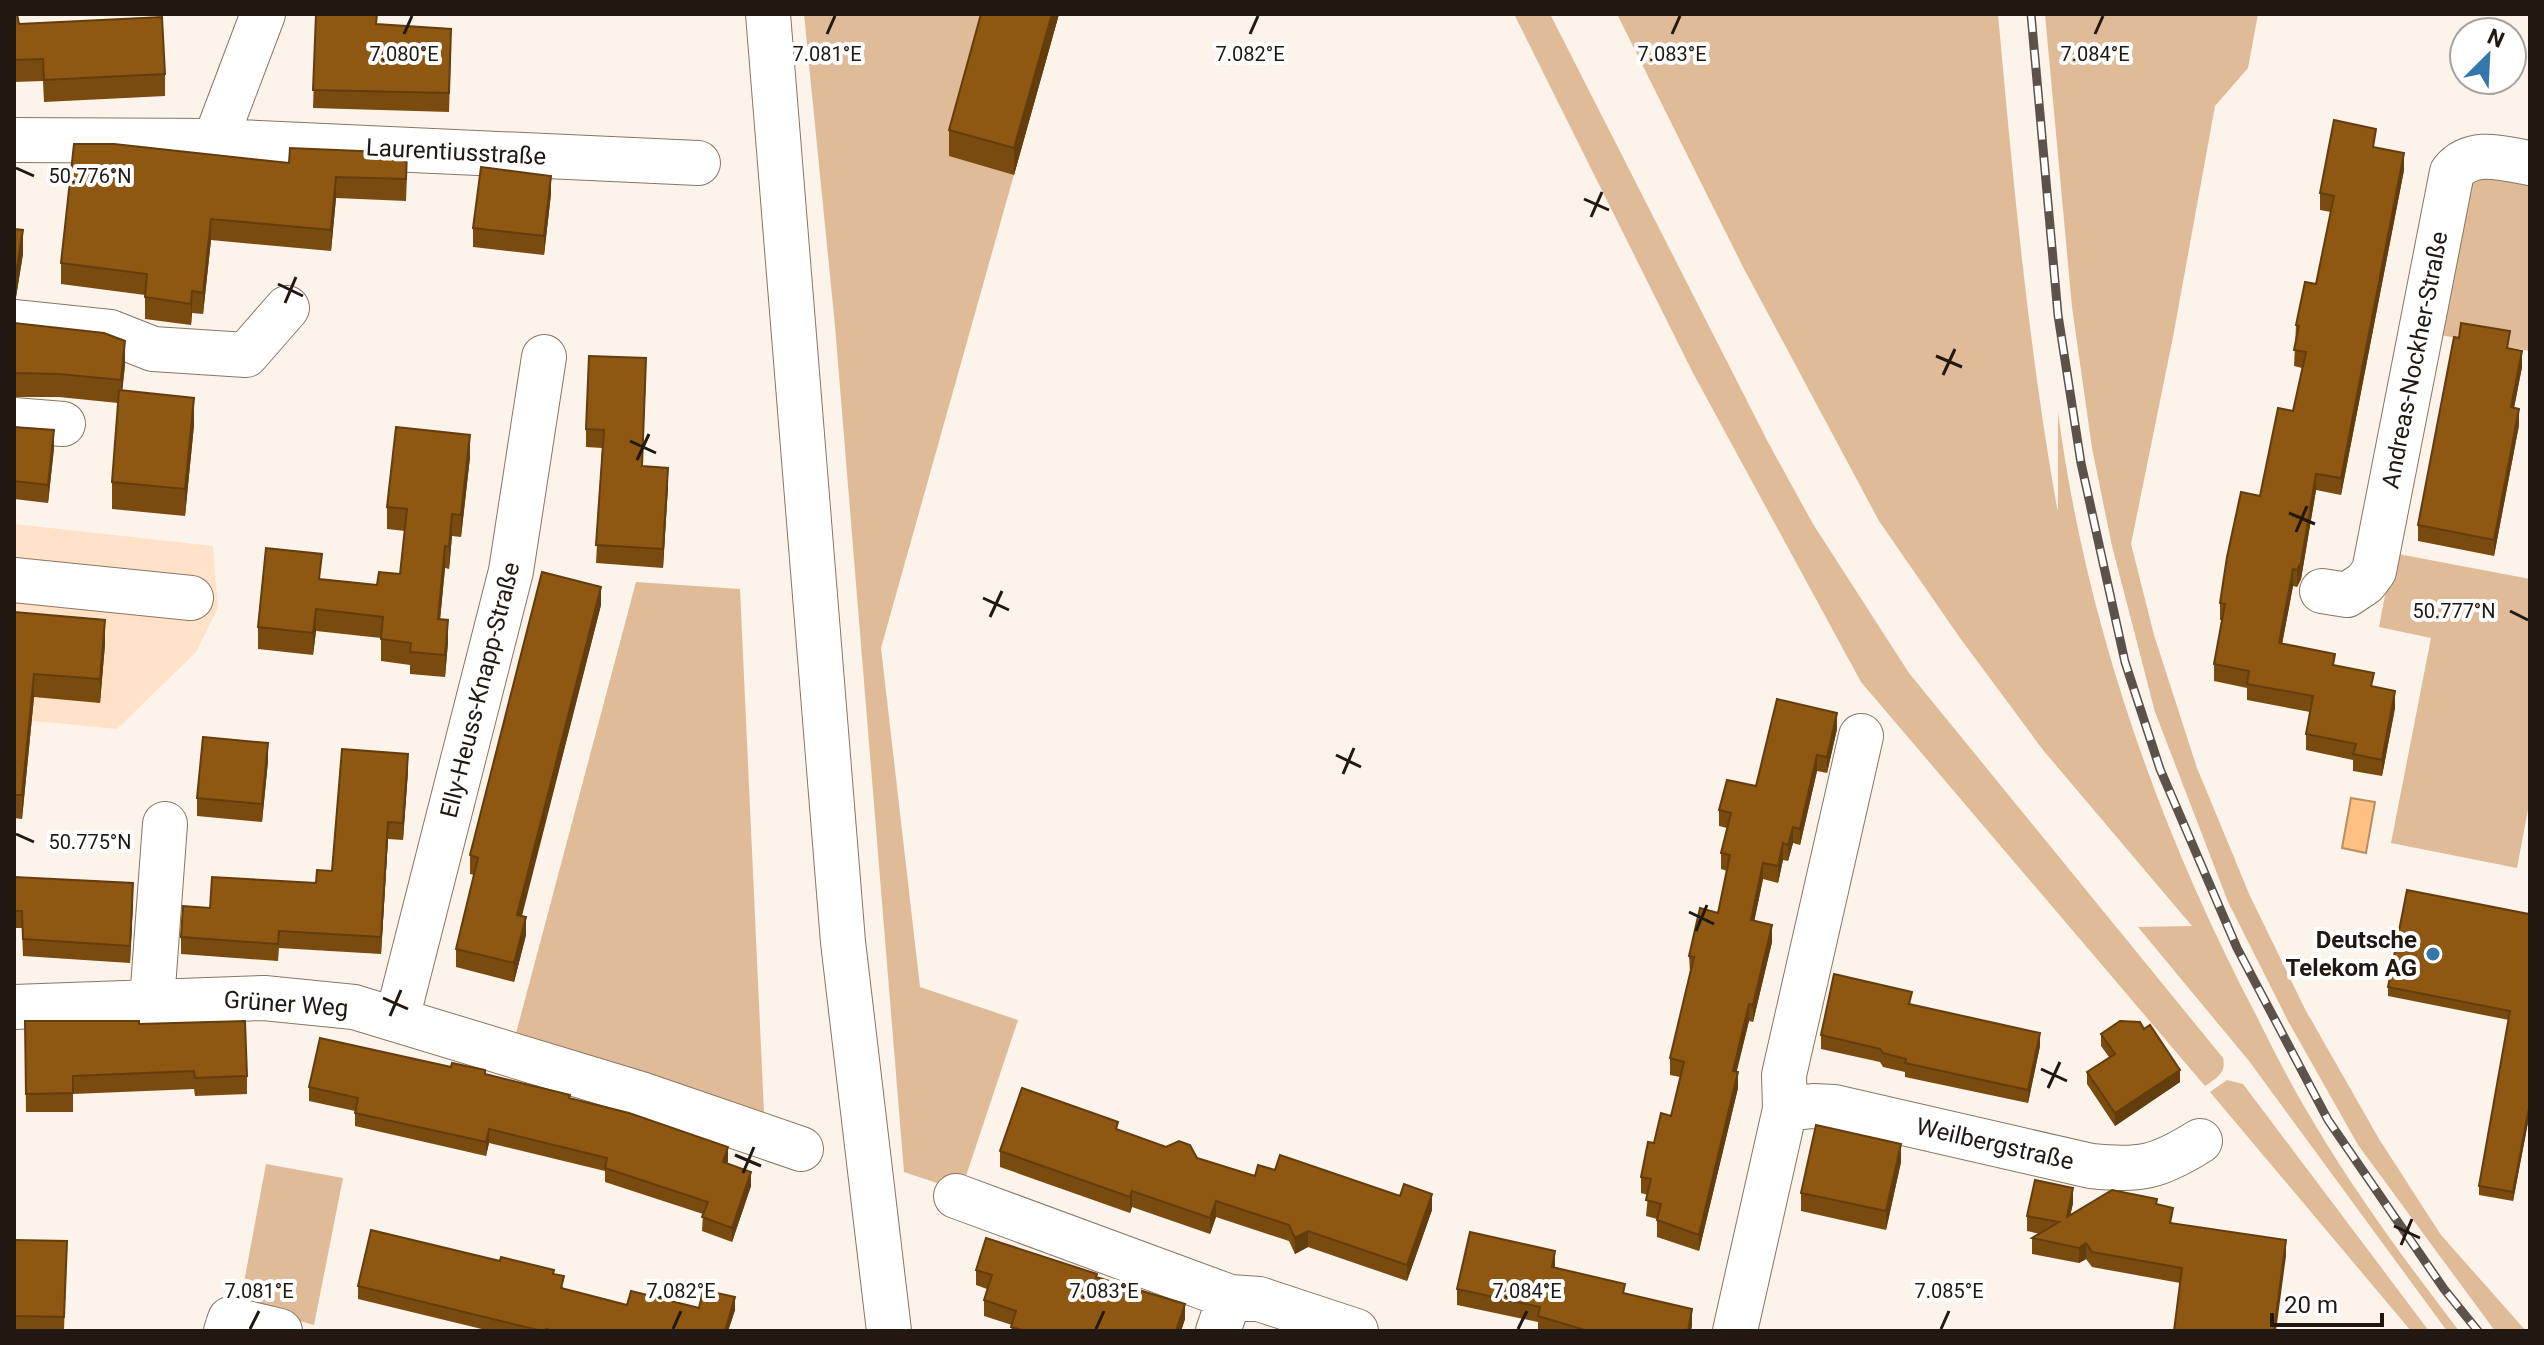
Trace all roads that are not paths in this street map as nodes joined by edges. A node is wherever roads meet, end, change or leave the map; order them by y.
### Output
1 (263, 14) edge
2 (768, 14) edge
3 (14, 140) edge
4 (215, 141) junction
5 (698, 163) dead end
6 (2530, 163) edge
7 (287, 308) dead end
8 (14, 322) edge
9 (544, 357) dead end
10 (14, 420) edge
11 (63, 424) dead end
12 (14, 580) edge
13 (2322, 591) dead end
14 (191, 598) dead end
15 (1861, 736) dead end
16 (165, 824) dead end
17 (152, 1001) junction
18 (14, 1007) edge
19 (397, 1019) junction
20 (1785, 1109) junction
21 (2200, 1141) dead end
22 (801, 1149) dead end
23 (956, 1196) dead end
24 (1224, 1314) edge
25 (226, 1331) edge
26 (280, 1331) edge
27 (889, 1331) edge
28 (1356, 1331) edge
29 (1735, 1331) edge

1 - 4 street
2 - 27 street
3 - 4 street, Laurentiusstraße
4 - 5 street, Laurentiusstraße
6 - 13 street, Andreas-Nockher-Straße
7 - 8 street
9 - 19 street, Elly-Heuss-Knapp-Straße
10 - 11 street
12 - 14 street
15 - 20 street
16 - 17 street
17 - 18 street, Grüner Weg
17 - 19 street, Grüner Weg
19 - 22 street, Grüner Weg
20 - 21 street, Weilbergstraße
20 - 29 street
23 - 24 street
24 - 28 street
25 - 26 street

